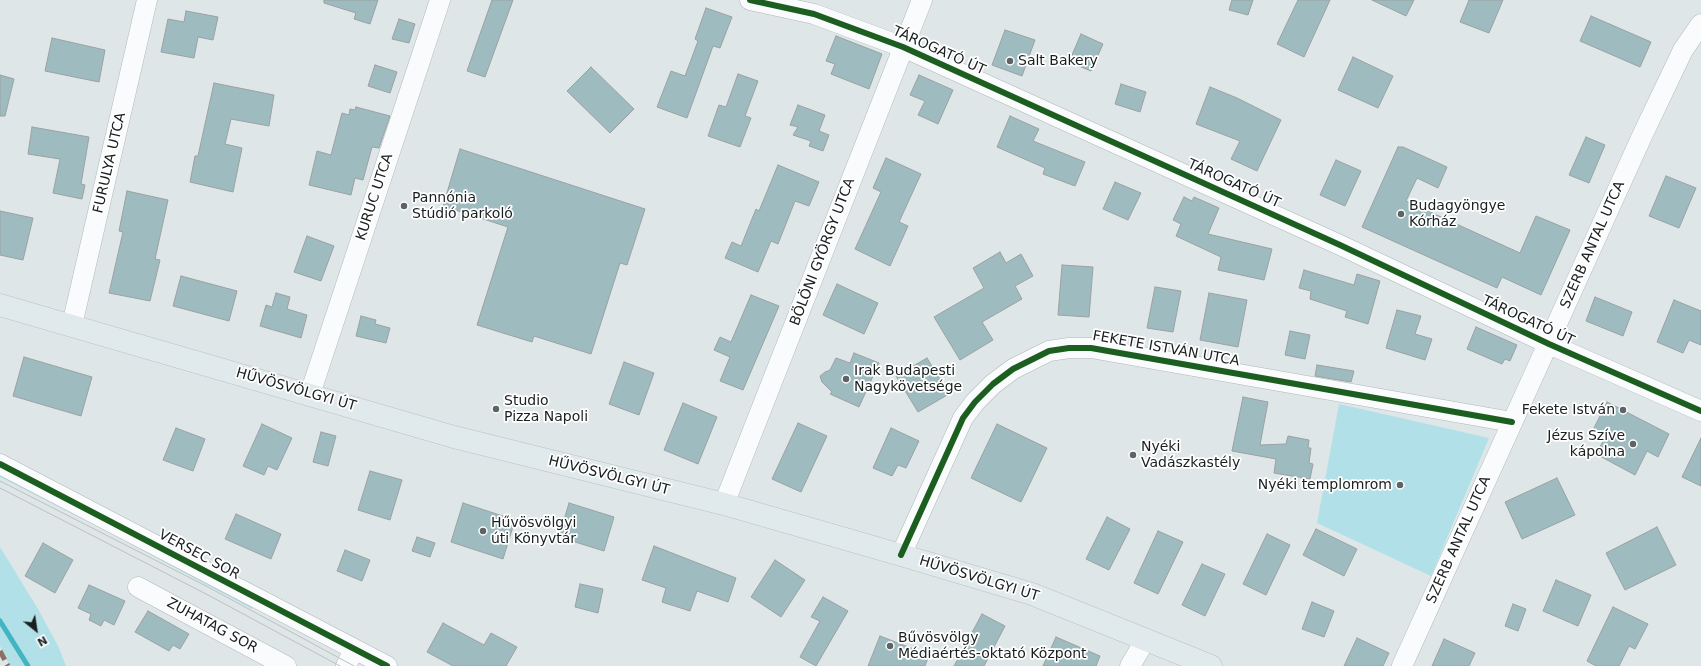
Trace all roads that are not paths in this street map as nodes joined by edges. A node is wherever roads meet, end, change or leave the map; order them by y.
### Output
1 (147, 0) edge
2 (440, 0) edge
3 (750, 0) edge
4 (922, 0) edge
5 (1701, 24) edge
6 (903, 47) junction
7 (0, 305) edge
8 (72, 325) junction
9 (1549, 344) junction
10 (310, 394) junction
11 (1701, 411) edge
12 (1512, 422) junction
13 (0, 464) edge
14 (724, 504) junction
15 (902, 555) junction
16 (138, 587) dead end
17 (1146, 638) junction
18 (350, 658) edge
19 (286, 666) edge
20 (387, 666) edge
21 (1130, 666) edge
22 (1211, 666) edge
23 (1402, 666) edge

1 - 8 street, FURULYA UTCA
2 - 10 street, KURUC UTCA
3 - 6 street, TÁROGATÓ ÚT
4 - 6 street, BÖLÖNI GYÖRGY UTCA
5 - 9 street, SZERB ANTAL UTCA
6 - 9 street, TÁROGATÓ ÚT
6 - 14 street, BÖLÖNI GYÖRGY UTCA
7 - 8 main road, HŰVÖSVÖLGYI ÚT
8 - 10 main road, HŰVÖSVÖLGYI ÚT
9 - 11 street, TÁROGATÓ ÚT
9 - 12 street, SZERB ANTAL UTCA
10 - 14 main road, HŰVÖSVÖLGYI ÚT
12 - 15 street, FEKETE ISTVÁN UTCA
12 - 23 street, SZERB ANTAL UTCA
13 - 18 street, VERSEC SOR
14 - 15 main road, HŰVÖSVÖLGYI ÚT
15 - 17 main road, HŰVÖSVÖLGYI ÚT
16 - 19 street, ZUHATAG SOR
17 - 21 street
17 - 22 main road, HŰVÖSVÖLGYI ÚT
18 - 20 street, VERSEC SOR

